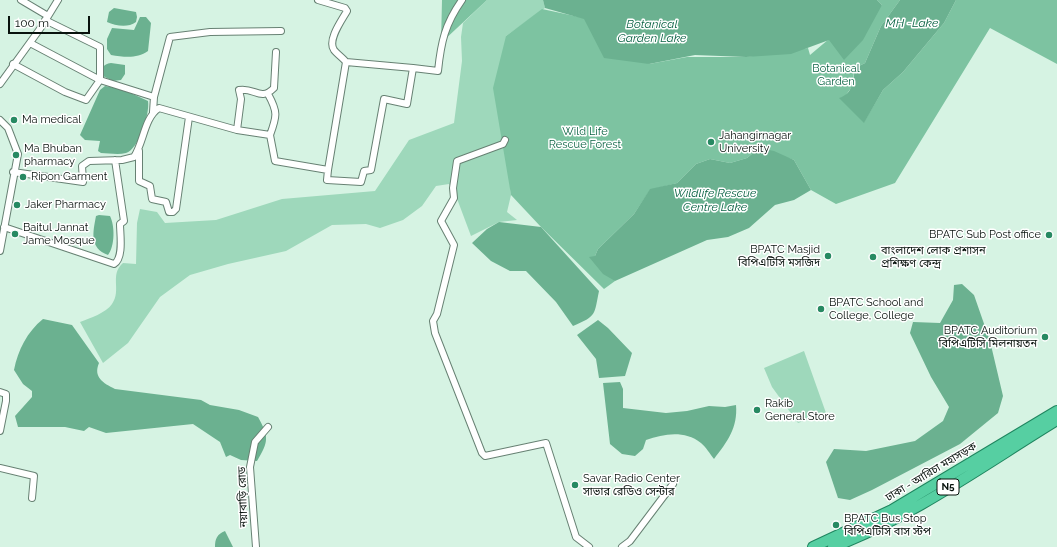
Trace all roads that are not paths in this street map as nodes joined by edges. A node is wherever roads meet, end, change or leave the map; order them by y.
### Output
1 (21, 0) edge
2 (58, 0) edge
3 (318, 0) edge
4 (462, 0) edge
5 (47, 18) junction
6 (281, 31) dead end
7 (30, 43) junction
8 (276, 52) dead end
9 (346, 62) junction
10 (13, 64) junction
11 (413, 68) junction
12 (100, 80) junction
13 (0, 84) edge
14 (268, 94) junction
15 (154, 97) junction
16 (153, 112) junction
17 (189, 117) junction
18 (0, 120) edge
19 (236, 130) junction
20 (270, 135) junction
21 (505, 140) dead end
22 (139, 149) junction
23 (115, 160) junction
24 (328, 170) junction
25 (13, 172) junction
26 (4, 228) junction
27 (0, 251) edge
28 (0, 392) edge
29 (1057, 411) edge
30 (1057, 420) edge
31 (268, 427) dead end
32 (0, 432) edge
33 (0, 468) edge
34 (674, 484) dead end
35 (32, 498) dead end
36 (256, 547) edge
37 (589, 547) edge
38 (622, 547) edge
39 (813, 547) edge
40 (833, 547) edge

1 - 5 street
2 - 5 street
3 - 9 street
4 - 11 street
5 - 7 street
5 - 12 street
6 - 15 street
7 - 10 street
7 - 12 street
8 - 14 street
9 - 11 street
9 - 24 street
10 - 12 street
10 - 13 street
11 - 24 street
12 - 15 street
14 - 19 street
14 - 20 street
15 - 16 street
16 - 17 street
16 - 22 street
17 - 19 street
17 - 22 street
18 - 25 street
19 - 20 street
20 - 24 street
21 - 37 street
22 - 23 street
23 - 25 street
23 - 26 street
25 - 26 street
26 - 27 street
28 - 32 street
29 - 39 highway, ঢাকা - আরিচা মহাসড়ক / N5
30 - 40 highway, ঢাকা - আরিচা মহাসড়ক / N5
31 - 36 street, নয়াবাড়ি রোড
33 - 35 street
34 - 38 street

